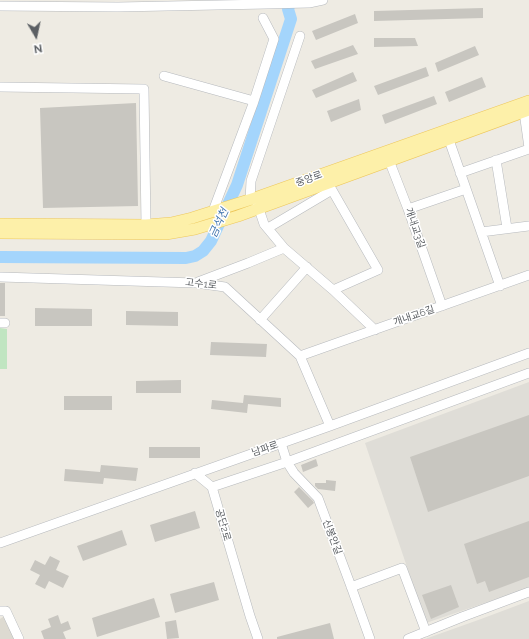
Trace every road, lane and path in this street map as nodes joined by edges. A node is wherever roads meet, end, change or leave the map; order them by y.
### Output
1 (323, 0) edge
2 (118, 3) edge
3 (0, 6) edge
4 (263, 18) dead end
5 (300, 36) dead end
6 (164, 76) dead end
7 (0, 87) edge
8 (254, 101) junction
9 (529, 101) edge
10 (526, 111) edge
11 (448, 140) junction
12 (529, 148) edge
13 (388, 156) junction
14 (496, 160) junction
15 (460, 173) junction
16 (330, 187) junction
17 (466, 189) junction
18 (254, 202) junction
19 (408, 209) junction
20 (212, 211) junction
21 (0, 224) edge
22 (146, 225) junction
23 (529, 226) edge
24 (268, 228) junction
25 (507, 228) junction
26 (481, 232) junction
27 (0, 233) edge
28 (284, 248) junction
29 (307, 267) junction
30 (529, 275) edge
31 (0, 277) edge
32 (196, 283) junction
33 (500, 286) junction
34 (333, 290) junction
35 (442, 306) junction
36 (260, 320) junction
37 (375, 330) junction
38 (529, 353) edge
39 (300, 356) junction
40 (529, 373) edge
41 (330, 426) junction
42 (281, 443) junction
43 (287, 462) junction
44 (196, 473) junction
45 (212, 487) junction
46 (0, 543) edge
47 (351, 586) junction
48 (529, 592) edge
49 (0, 611) edge
50 (426, 632) junction
51 (19, 639) edge
52 (258, 639) edge
53 (370, 639) edge
54 (408, 639) edge

1 - 2 street
2 - 3 street
4 - 8 street
5 - 18 street
6 - 8 street
7 - 22 street
8 - 20 street
9 - 13 main road, 중앙로
10 - 11 main road, 중앙로
10 - 12 street
11 - 13 main road, 중앙로
11 - 15 street
12 - 14 street
13 - 16 main road, 중앙로
13 - 18 main road, 중앙로
13 - 19 street, 개내교3길
14 - 15 street
14 - 25 street
15 - 17 street
16 - 18 main road, 중앙로
16 - 24 street
16 - 34 street
17 - 19 street
17 - 26 street
18 - 20 main road
18 - 24 street
18 - 27 main road, 중앙로
19 - 35 street, 개내교3길
20 - 22 main road
21 - 22 main road
23 - 25 street
24 - 28 street
25 - 26 street
26 - 33 street
28 - 29 street
28 - 32 street
29 - 34 street
29 - 36 street
30 - 33 street, 개내교6길
31 - 32 street, 고수1로
32 - 36 street, 고수1로
33 - 35 street, 개내교6길
34 - 37 street
35 - 37 street, 개내교6길
36 - 39 street, 고수1로
37 - 39 street, 개내교6길
38 - 41 street, 남파로
39 - 41 street, 고수1로
40 - 43 street
41 - 42 street, 남파로
42 - 43 street, 신봉안길
42 - 44 street, 남파로
43 - 45 street
43 - 47 street, 신봉안길
44 - 45 street
44 - 46 street, 남파로
45 - 52 street, 공단2로
47 - 50 street
47 - 53 street, 신봉안길
48 - 50 street
49 - 51 street
50 - 54 street

